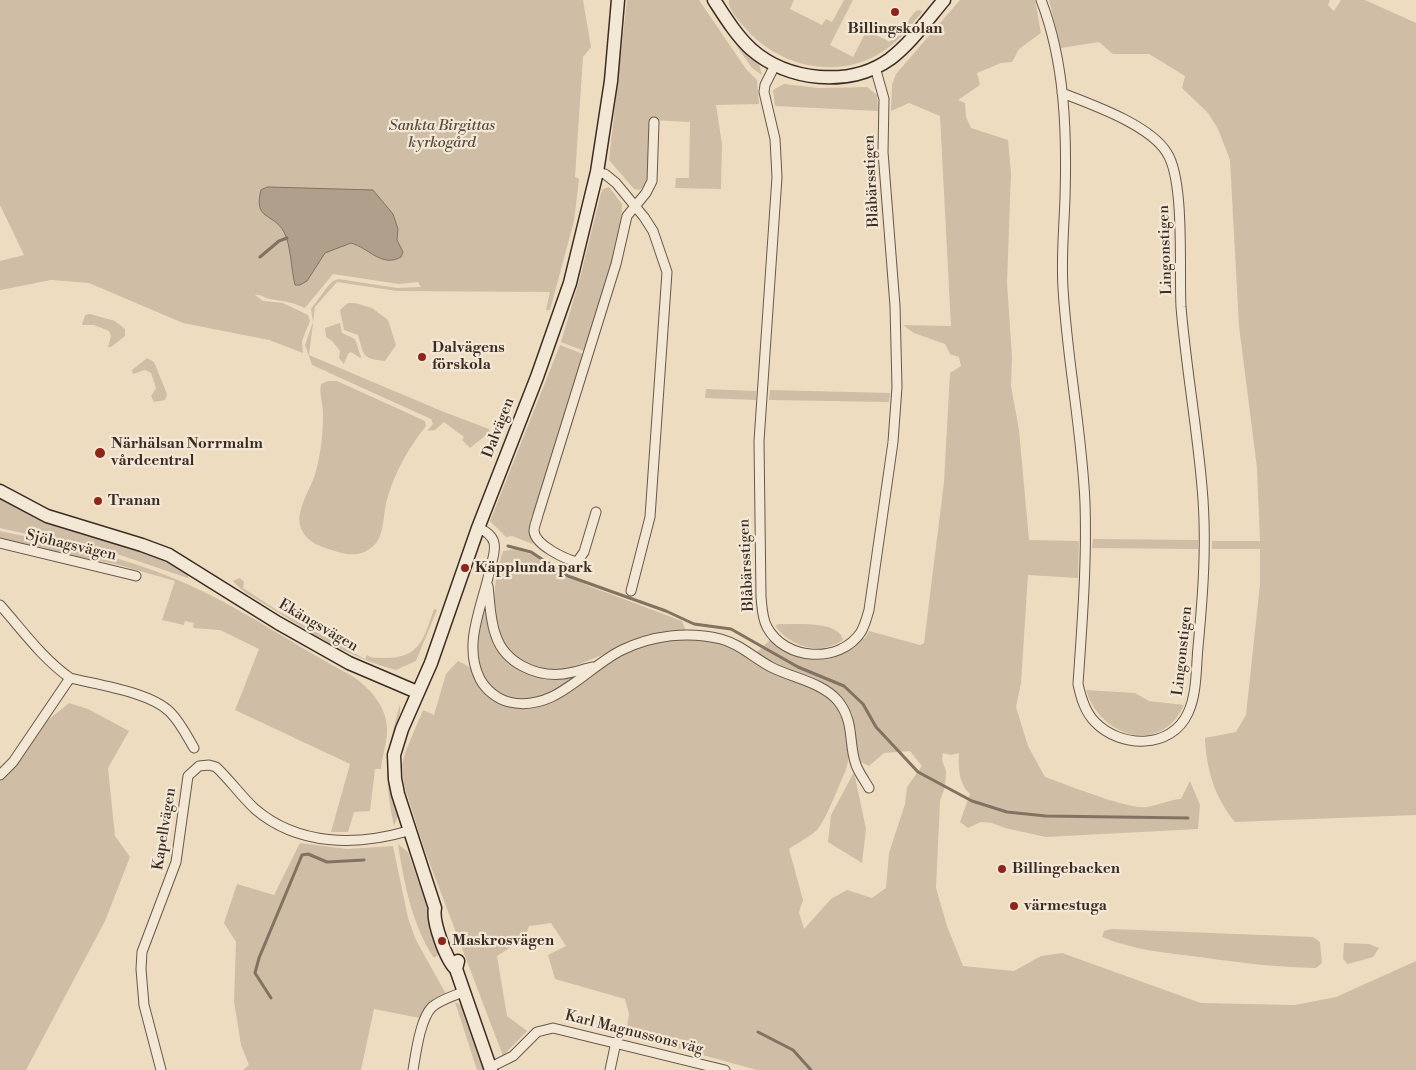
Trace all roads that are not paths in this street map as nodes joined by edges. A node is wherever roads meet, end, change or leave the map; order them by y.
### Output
1 (618, 0) edge
2 (714, 0) edge
3 (944, 0) edge
4 (1041, 0) edge
5 (775, 65) junction
6 (875, 67) junction
7 (1062, 94) junction
8 (654, 122) dead end
9 (597, 172) junction
10 (635, 205) junction
11 (0, 491) edge
12 (596, 512) dead end
13 (478, 528) junction
14 (0, 543) edge
15 (136, 576) dead end
16 (487, 583) junction
17 (631, 591) dead end
18 (0, 605) edge
19 (596, 666) junction
20 (70, 678) junction
21 (417, 692) junction
22 (194, 748) dead end
23 (0, 775) edge
24 (869, 788) dead end
25 (408, 831) junction
26 (463, 992) junction
27 (616, 1042) junction
28 (491, 1069) edge
29 (161, 1070) edge
30 (413, 1070) edge
31 (610, 1070) edge
32 (725, 1070) edge

1 - 9 street, Dalvägen
2 - 5 street
3 - 6 street
4 - 7 street, Lingonstigen
5 - 6 street
5 - 6 street, Blåbärsstigen
7 - 7 street, Lingonstigen
8 - 10 street
9 - 10 street
9 - 13 street, Dalvägen
10 - 12 street
10 - 17 street
11 - 21 street, Ekängsvägen
13 - 16 street
13 - 21 street, Dalvägen
14 - 15 street, Sjöhagsvägen
16 - 19 street
16 - 19 street
18 - 20 street
19 - 24 street
20 - 22 street
20 - 23 street
21 - 25 street
25 - 26 street
25 - 29 street, Kapellvägen
26 - 28 street
26 - 30 street
27 - 28 street, Karl Magnussons väg
27 - 31 street
27 - 32 street, Karl Magnussons väg

